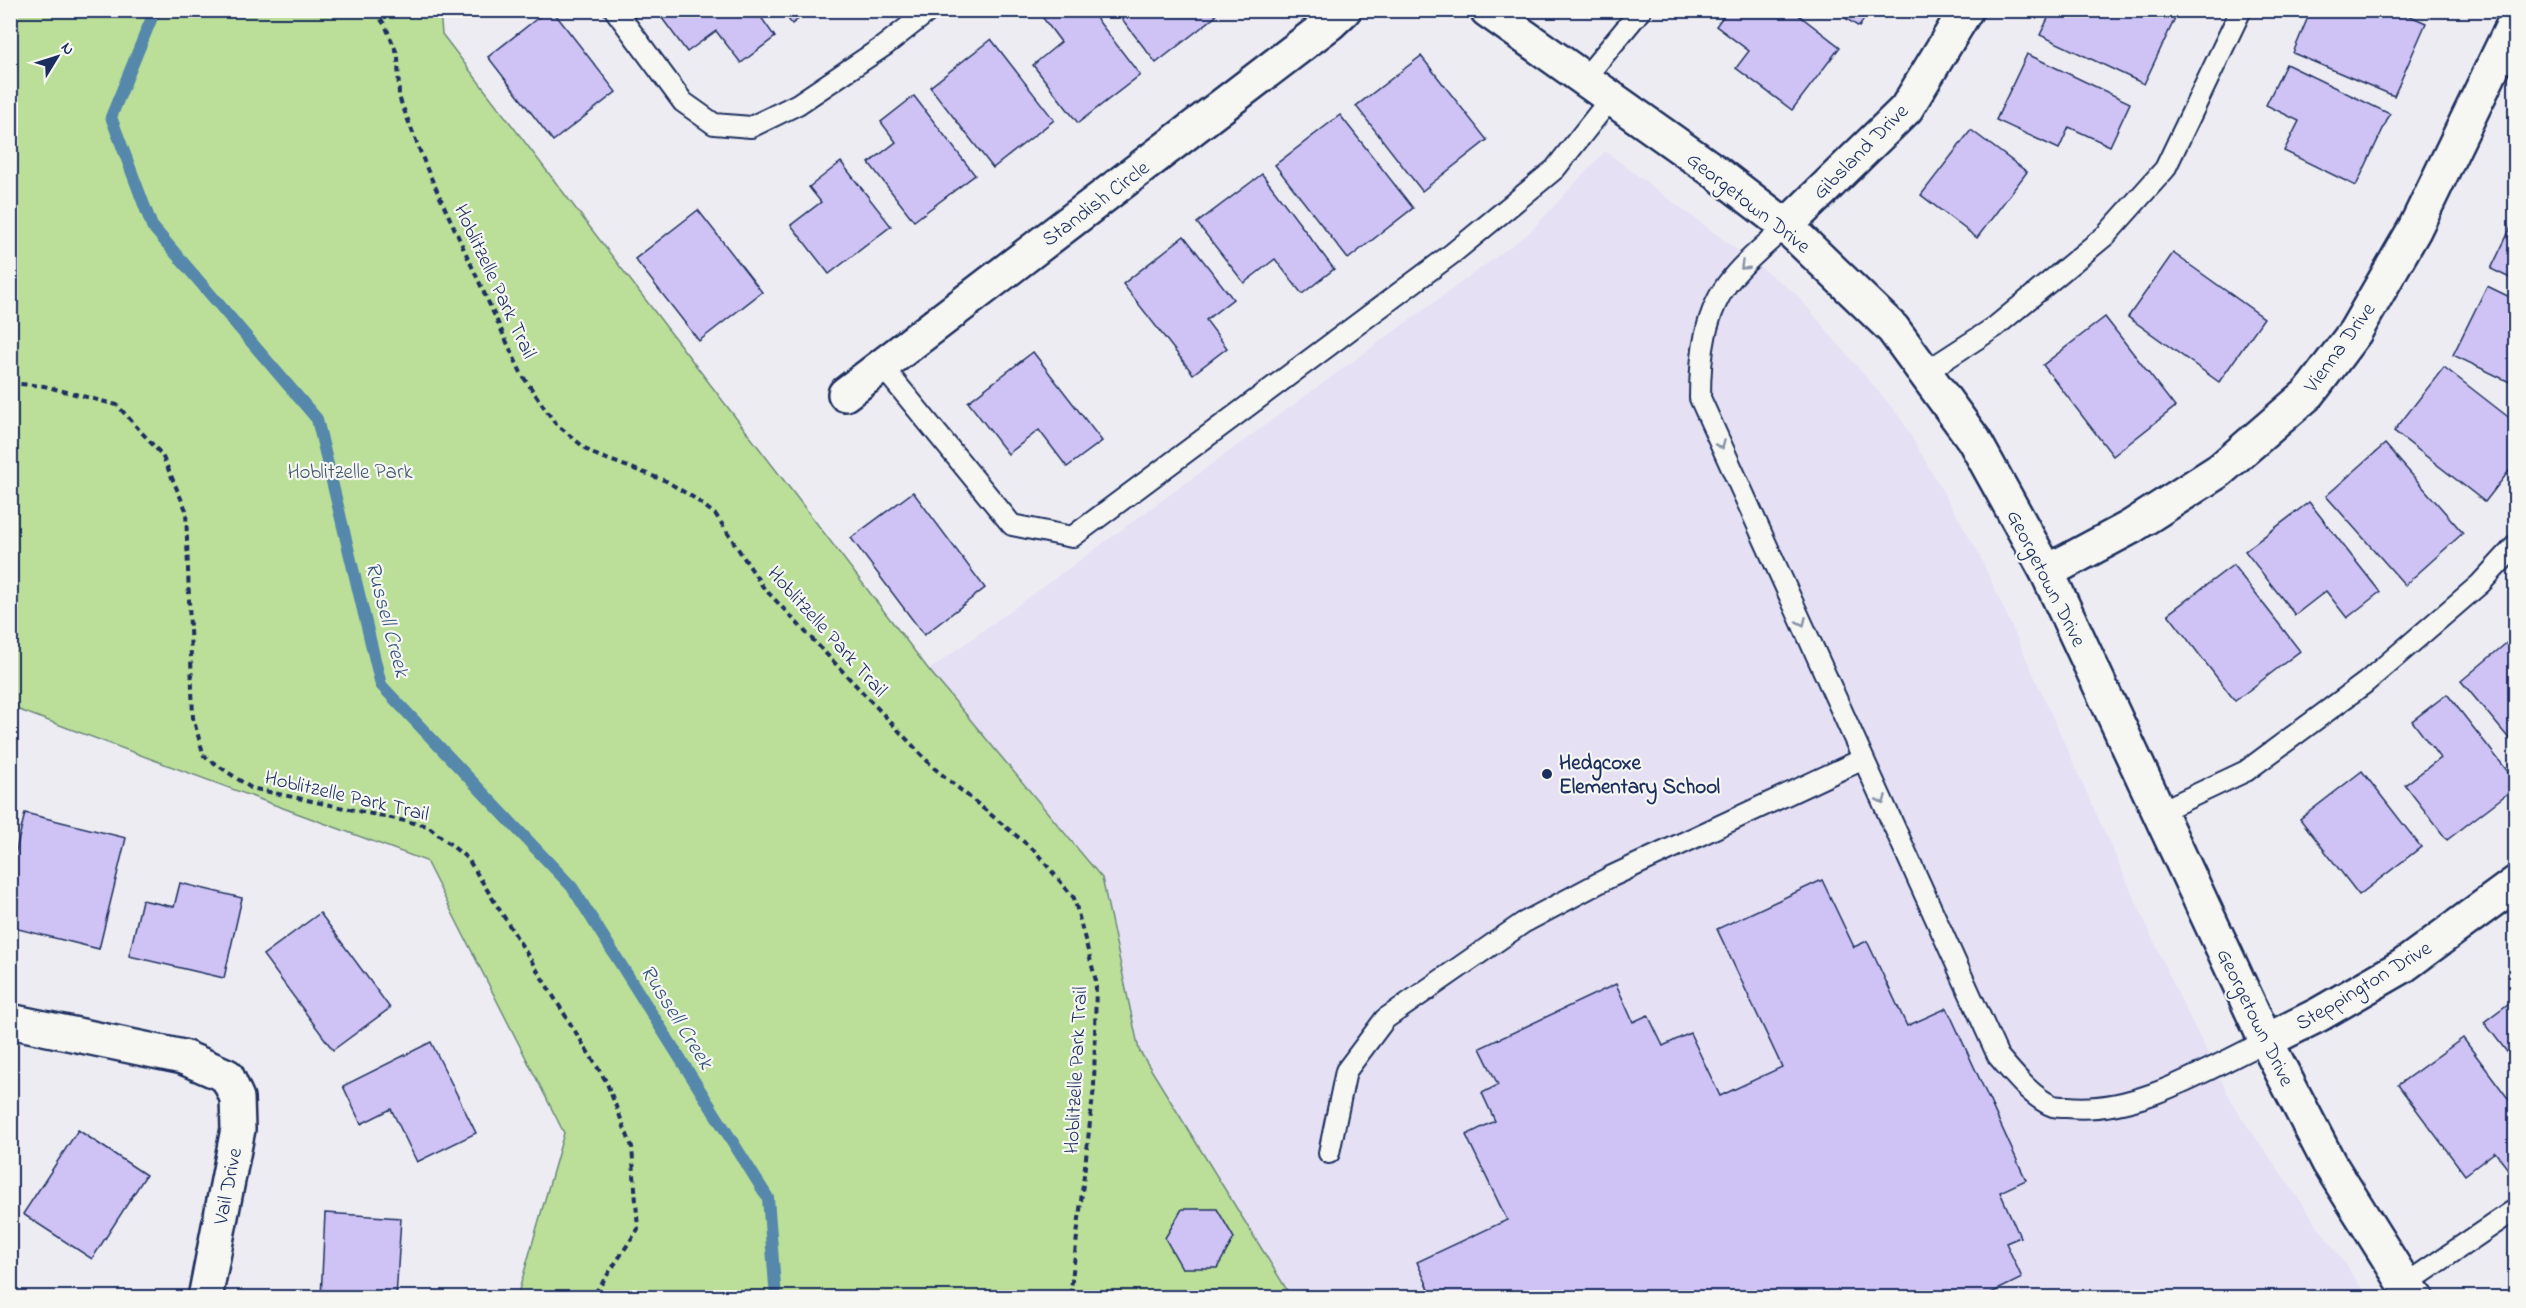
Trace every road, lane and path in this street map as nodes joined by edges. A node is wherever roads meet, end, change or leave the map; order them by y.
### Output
1 (375, 10) edge
2 (615, 10) edge
3 (930, 10) edge
4 (1344, 10) edge
5 (1487, 10) edge
6 (1641, 10) edge
7 (1966, 10) edge
8 (2241, 10) edge
9 (2516, 19) edge
10 (1584, 79) junction
11 (1611, 98) junction
12 (1786, 226) junction
13 (882, 366) junction
14 (1924, 373) junction
15 (10, 383) edge
16 (845, 393) dead end
17 (2516, 545) edge
18 (2047, 572) junction
19 (1863, 759) junction
20 (2159, 812) junction
21 (2516, 883) edge
22 (10, 1021) edge
23 (2266, 1041) junction
24 (1329, 1153) dead end
25 (2516, 1209) edge
26 (2412, 1291) edge
27 (205, 1298) edge
28 (589, 1298) edge
29 (1070, 1298) edge

1 - 29 path, Hoblitzelle Park Trail
2 - 3 lane
4 - 13 street, Standish Circle
5 - 10 street, Georgetown Drive
6 - 10 lane
7 - 12 street, Gibsland Drive
8 - 14 lane
9 - 18 street, Vienna Drive
10 - 11 street, Georgetown Drive
11 - 12 street, Georgetown Drive
11 - 13 lane
12 - 14 street, Georgetown Drive
12 -> 19 lane
13 - 16 street, Standish Circle
14 - 18 street, Georgetown Drive
15 - 28 path, Hoblitzelle Park Trail
17 - 20 lane
18 - 20 street, Georgetown Drive
19 -> 23 lane
19 - 24 lane
20 - 23 street, Georgetown Drive
21 - 23 street, Steppington Drive
22 - 27 street, Vail Drive
23 - 26 street, Georgetown Drive
25 - 26 lane

